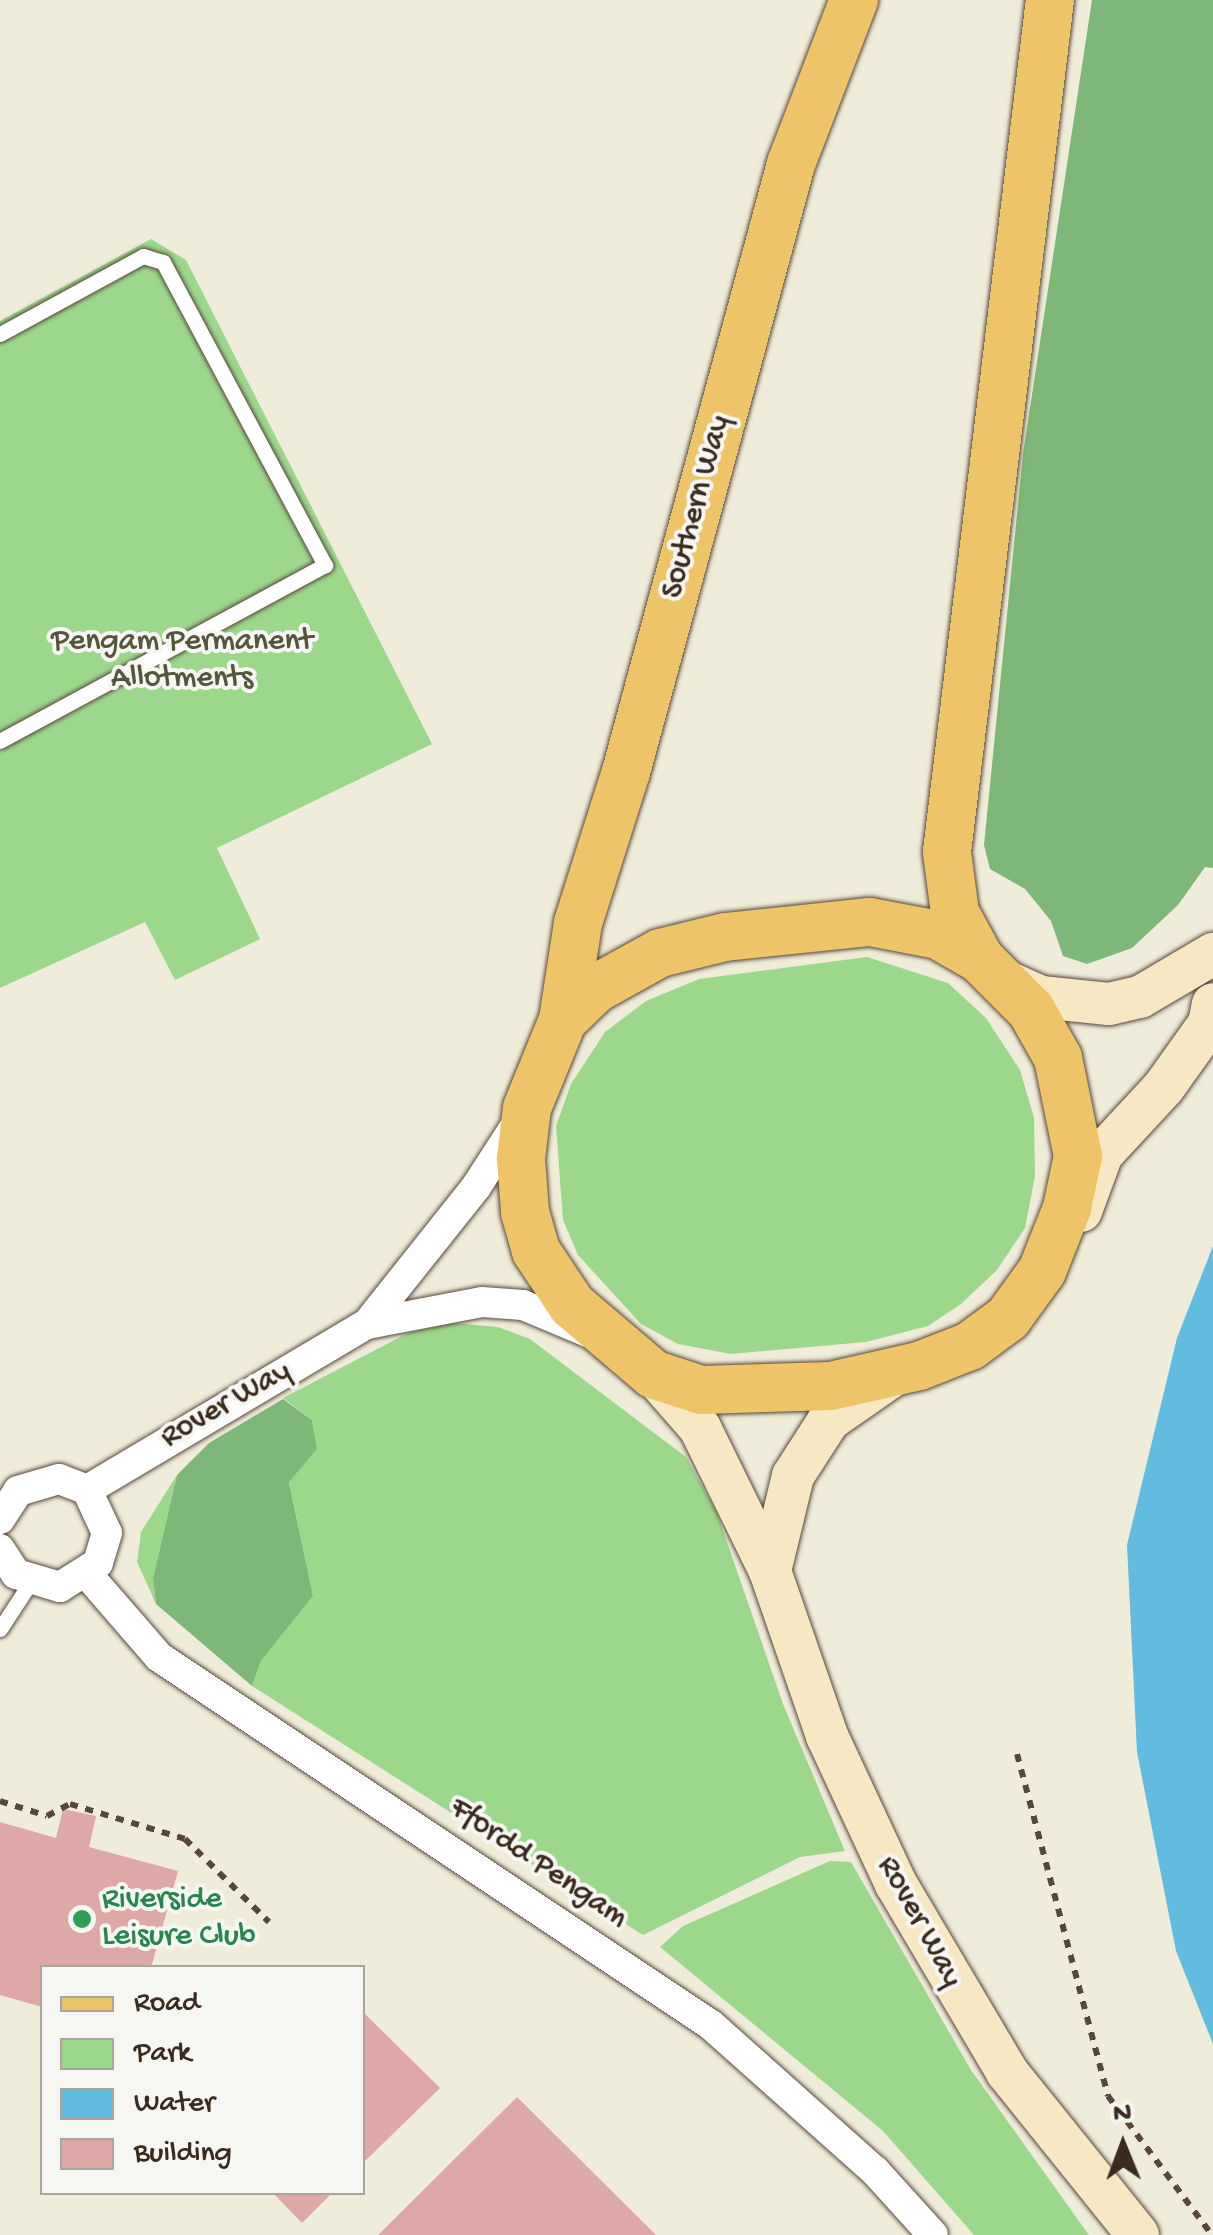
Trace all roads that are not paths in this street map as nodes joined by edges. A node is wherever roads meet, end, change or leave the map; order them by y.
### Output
1 (854, 0) edge
2 (1050, 0) edge
3 (0, 334) edge
4 (0, 741) edge
5 (1213, 954) edge
6 (991, 969) junction
7 (1213, 1004) edge
8 (564, 1020) junction
9 (527, 1108) junction
10 (1042, 1271) junction
11 (367, 1324) junction
12 (606, 1340) junction
13 (898, 1371) junction
14 (653, 1374) junction
15 (87, 1490) junction
16 (0, 1516) edge
17 (0, 1549) edge
18 (770, 1571) junction
19 (88, 1575) junction
20 (30, 1583) junction
21 (0, 1629) edge
22 (933, 2235) edge
23 (1138, 2235) edge

1 - 8 main road, Southern Way
2 - 6 main road
3 - 4 lane
5 - 6 street
6 - 8 main road
6 - 10 main road
7 - 10 street
8 - 9 main road
9 - 11 street
9 - 12 main road
10 - 13 main road
11 - 12 street
11 - 15 street, Rover Way
12 - 14 main road
13 - 14 main road
13 - 18 street
14 - 18 street, Rover Way
15 - 16 street
15 - 19 street
17 - 20 street
18 - 23 street, Rover Way
19 - 20 street
19 - 22 street, Ffordd Pengam
20 - 21 lane

